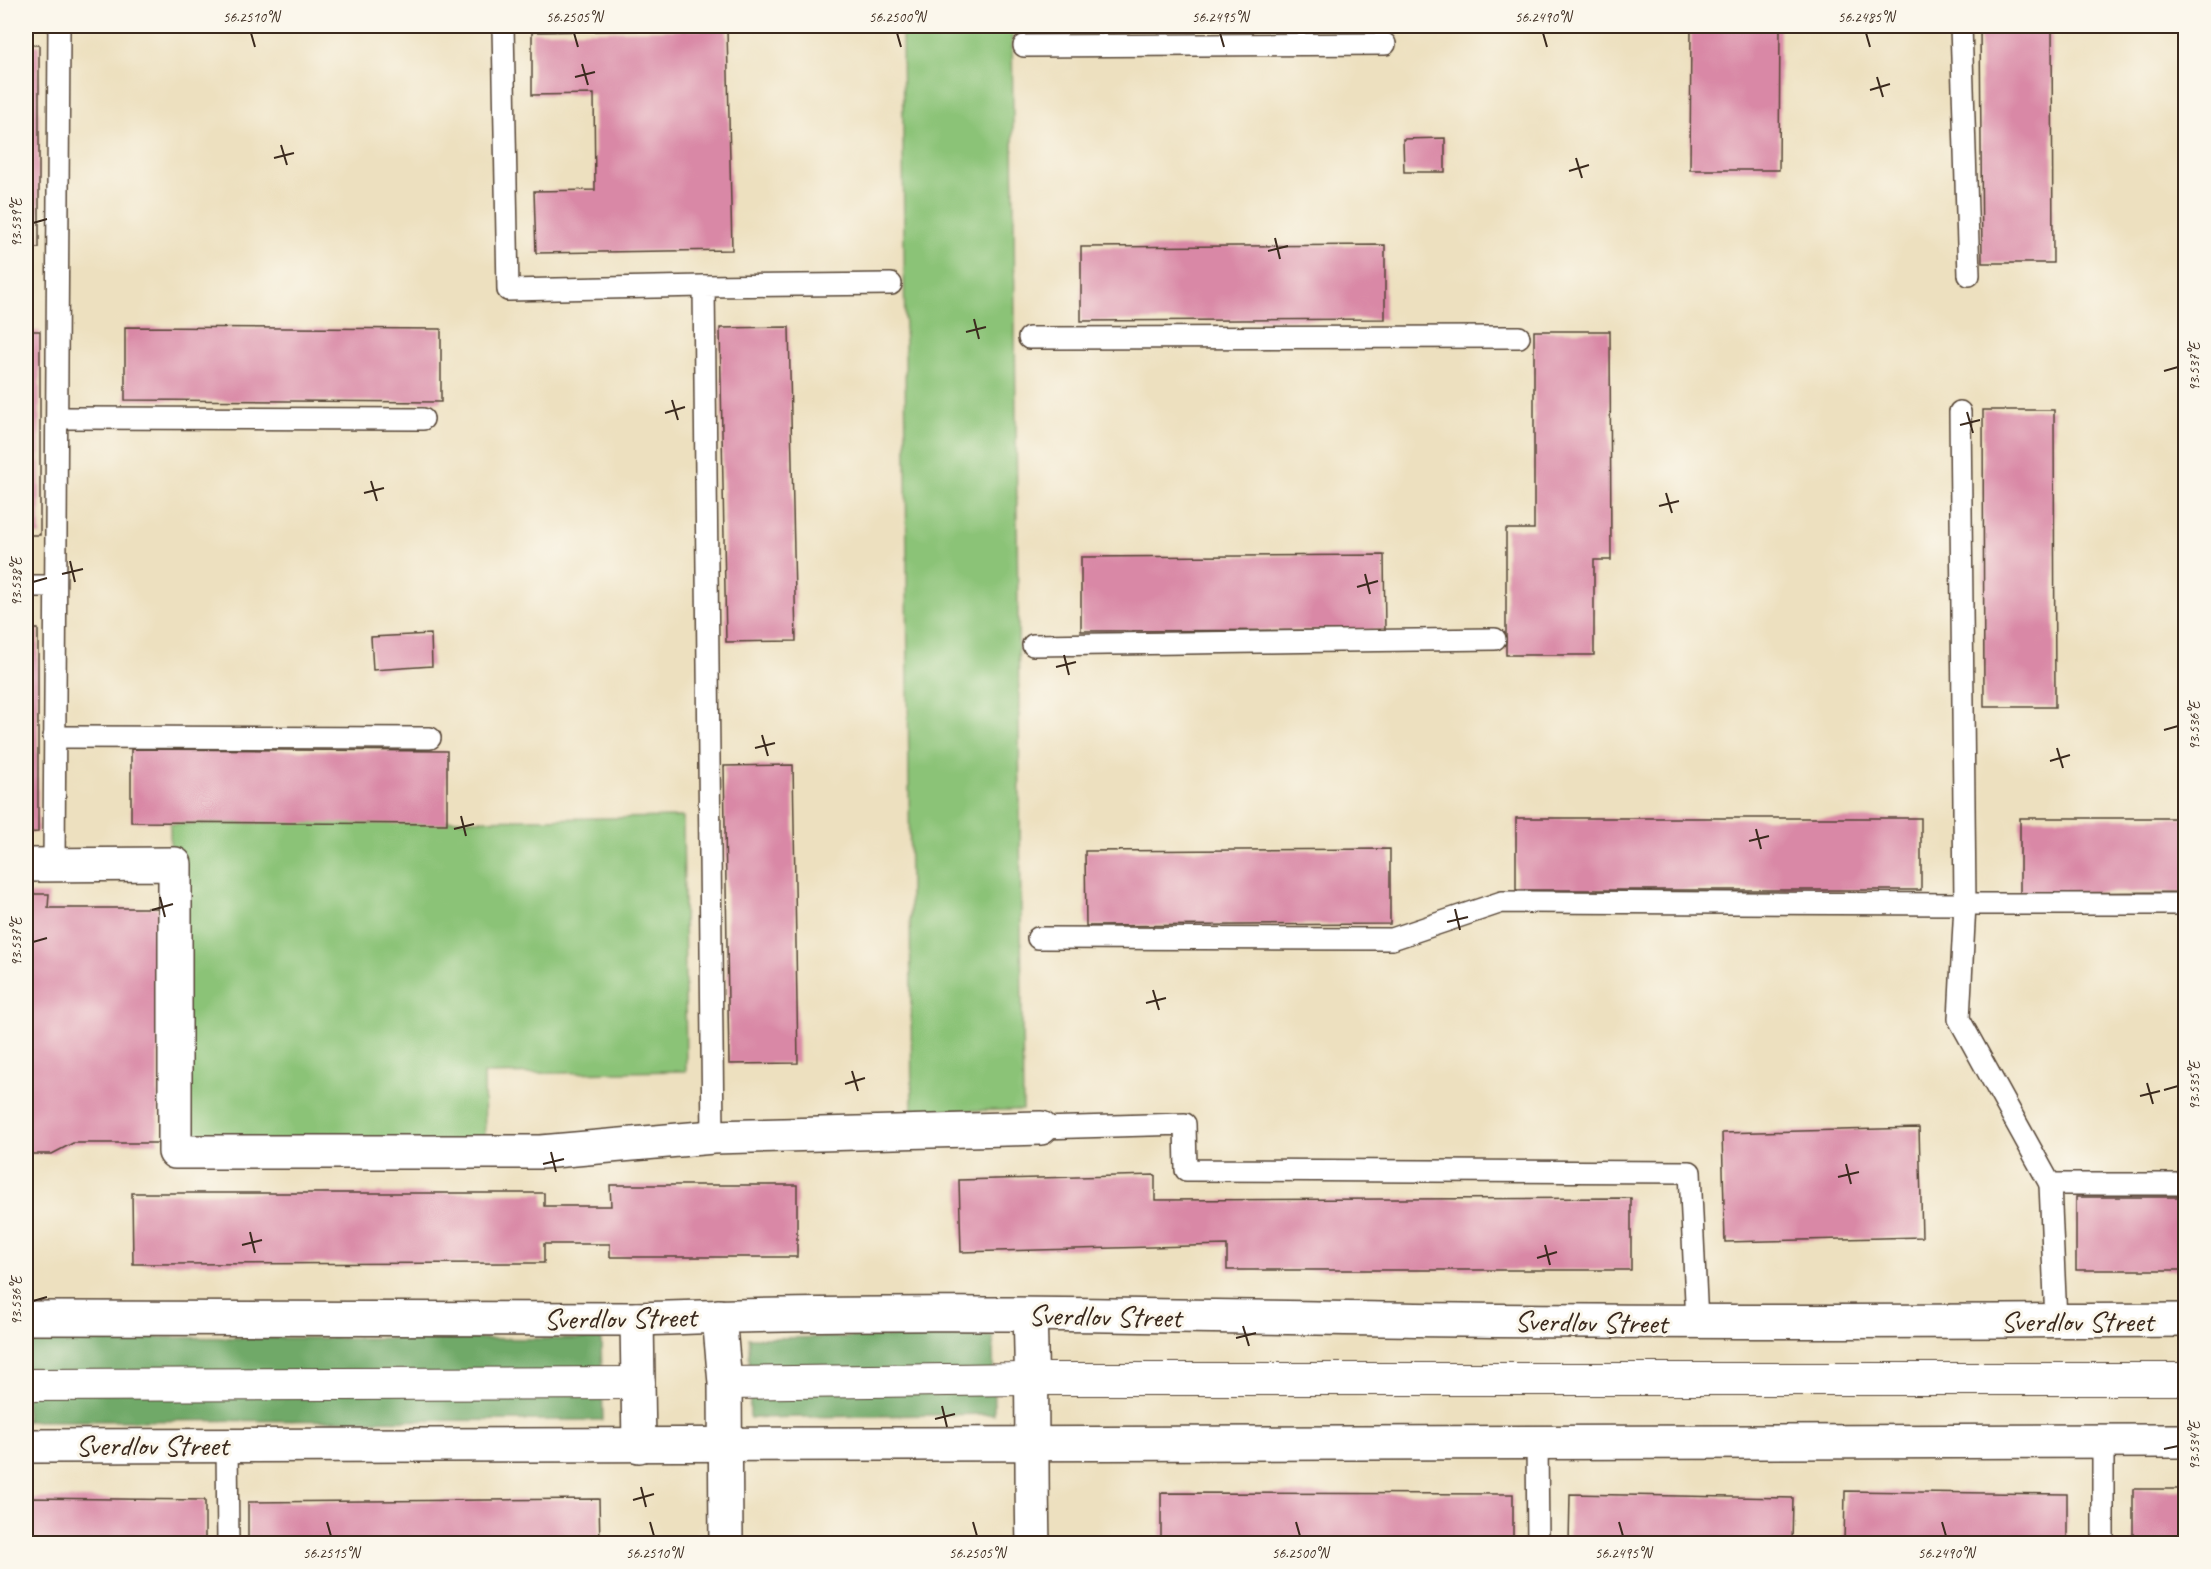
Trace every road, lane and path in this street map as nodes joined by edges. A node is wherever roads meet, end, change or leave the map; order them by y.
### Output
1 (59, 26) edge
2 (503, 26) edge
3 (1961, 26) edge
4 (1385, 44) dead end
5 (1024, 46) dead end
6 (1969, 275) dead end
7 (891, 284) dead end
8 (704, 286) junction
9 (1519, 337) dead end
10 (1029, 338) dead end
11 (1960, 412) dead end
12 (57, 418) junction
13 (423, 419) dead end
14 (26, 586) edge
15 (54, 586) junction
16 (1495, 639) dead end
17 (1033, 645) dead end
18 (54, 737) junction
19 (430, 738) dead end
20 (40, 865) edge
21 (1965, 904) junction
22 (2186, 904) edge
23 (1038, 938) dead end
24 (1041, 1128) joint
25 (713, 1137) junction
26 (2050, 1184) junction
27 (2186, 1184) edge
28 (1030, 1315) junction
29 (719, 1316) junction
30 (26, 1318) edge
31 (637, 1319) junction
32 (2186, 1320) edge
33 (2056, 1321) junction
34 (1697, 1323) junction
35 (1033, 1379) junction
36 (2186, 1379) edge
37 (639, 1383) junction
38 (725, 1383) junction
39 (26, 1385) edge
40 (1538, 1442) junction
41 (2103, 1442) junction
42 (2186, 1442) edge
43 (1031, 1443) junction
44 (227, 1444) junction
45 (26, 1446) edge
46 (639, 1446) junction
47 (724, 1446) junction
48 (228, 1544) edge
49 (726, 1544) edge
50 (1033, 1544) edge
51 (1538, 1544) edge
52 (2103, 1544) edge

1 - 12 lane
2 - 8 lane
3 - 6 lane
4 - 5 lane
7 - 8 lane
8 - 25 lane
9 - 10 lane
11 - 21 lane
12 - 13 lane
12 - 15 lane
14 - 15 lane
15 - 18 lane
16 - 17 lane
18 - 19 lane
18 - 20 lane
20 - 25 street
21 - 22 lane
21 - 23 lane
21 - 26 lane
24 - 25 street
24 - 34 lane
26 - 27 lane
26 - 33 lane
28 - 29 street, Sverdlov Street
28 - 34 street, Sverdlov Street
28 - 35 street
29 - 31 street, Sverdlov Street
29 - 38 street
30 - 31 street, Sverdlov Street
31 - 37 street
32 - 33 street, Sverdlov Street
33 - 34 street, Sverdlov Street
35 - 36 street
35 - 38 street
35 - 43 street
37 - 39 street
37 - 46 street
38 - 47 street
40 - 41 street, Sverdlov Street
40 - 43 street, Sverdlov Street
40 - 51 lane
41 - 42 street, Sverdlov Street
41 - 52 lane
43 - 47 street, Sverdlov Street
43 - 50 street
44 - 45 street, Sverdlov Street
44 - 46 street, Sverdlov Street
44 - 48 lane
46 - 47 street, Sverdlov Street
47 - 49 street

